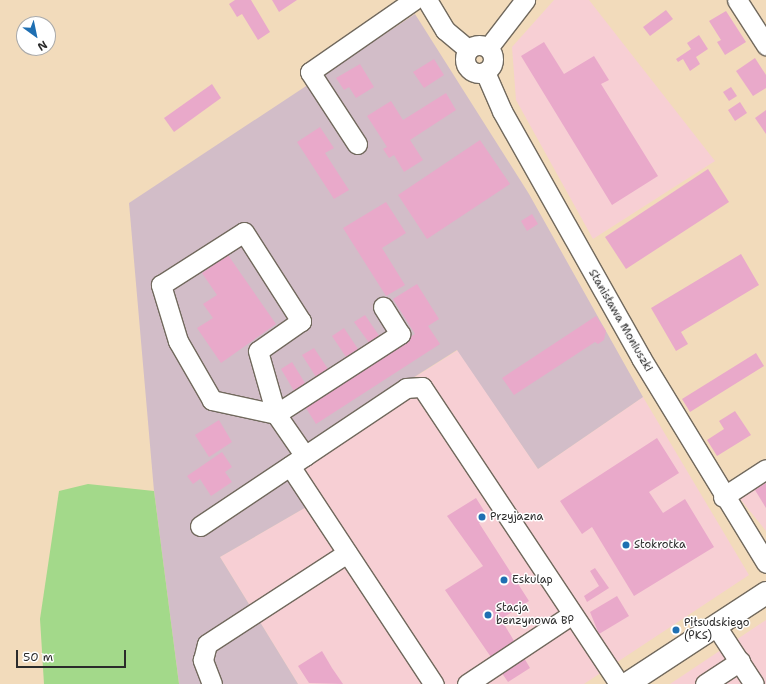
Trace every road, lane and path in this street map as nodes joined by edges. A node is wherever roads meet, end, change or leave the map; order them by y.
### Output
1 (414, 0) edge
2 (427, 0) edge
3 (525, 0) edge
4 (737, 0) edge
5 (766, 45) edge
6 (488, 48) junction
7 (468, 49) junction
8 (485, 72) junction
9 (357, 144) dead end
10 (383, 307) dead end
11 (276, 414) junction
12 (297, 461) junction
13 (766, 469) edge
14 (723, 497) junction
15 (200, 526) dead end
16 (347, 552) junction
17 (766, 564) edge
18 (766, 593) edge
19 (571, 615) junction
20 (716, 626) junction
21 (740, 661) junction
22 (212, 684) edge
23 (434, 684) edge
24 (467, 684) edge
25 (619, 684) edge
26 (627, 684) edge
27 (705, 684) edge
28 (754, 684) edge

1 - 9 street
2 - 7 street
3 - 6 street
4 - 5 street
6 - 7 street
6 - 8 street
7 - 8 street
8 - 14 street, Stanisława Moniuszki
10 - 11 street
11 - 11 street
11 - 12 street
12 - 15 street
12 - 16 street
12 - 19 street
13 - 14 street
14 - 17 street, Stanisława Moniuszki
16 - 22 street
16 - 23 street
18 - 20 main road
19 - 24 street
19 - 25 street
20 - 21 street
20 - 26 main road
21 - 27 street
21 - 28 street

